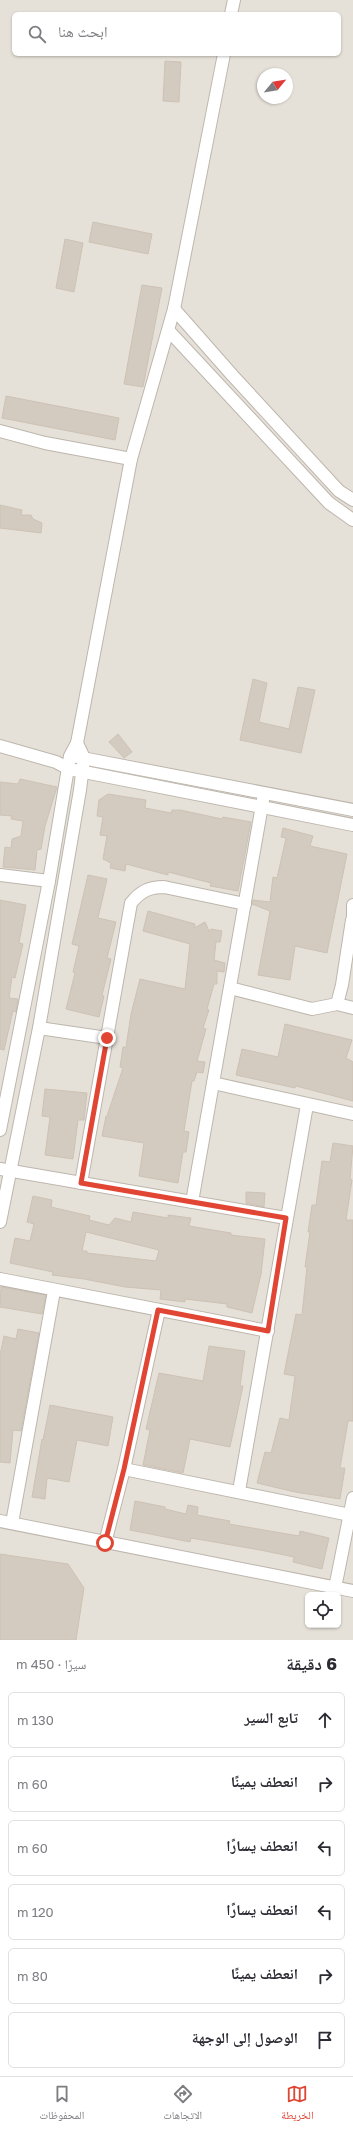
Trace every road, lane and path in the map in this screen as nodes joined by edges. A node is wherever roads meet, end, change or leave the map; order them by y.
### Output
1 (234, 0) edge
2 (231, 12) edge
3 (224, 56) edge
4 (174, 309) junction
5 (169, 331) junction
6 (0, 431) edge
7 (131, 459) junction
8 (353, 500) edge
9 (353, 520) edge
10 (77, 743) junction
11 (0, 746) edge
12 (70, 756) junction
13 (56, 762) junction
14 (83, 764) junction
15 (69, 769) junction
16 (263, 800) junction
17 (353, 810) edge
18 (353, 825) edge
19 (0, 875) edge
20 (49, 882) junction
21 (244, 904) junction
22 (353, 905) edge
23 (352, 920) edge
24 (230, 988) junction
25 (337, 1004) junction
26 (353, 1008) edge
27 (39, 1028) junction
28 (107, 1038) junction
29 (213, 1083) junction
30 (307, 1105) junction
31 (353, 1114) edge
32 (0, 1130) edge
33 (5, 1170) edge
34 (81, 1183) junction
35 (192, 1202) junction
36 (286, 1218) junction
37 (0, 1222) edge
38 (0, 1279) edge
39 (54, 1291) junction
40 (158, 1310) junction
41 (268, 1331) junction
42 (124, 1469) junction
43 (239, 1491) junction
44 (353, 1498) edge
45 (350, 1515) junction
46 (6, 1522) edge
47 (105, 1543) junction
48 (336, 1588) junction
49 (353, 1591) edge

1 - 2 street
3 - 4 street
4 - 5 street
4 - 8 street
5 - 7 street
5 - 9 street
6 - 7 street
7 - 10 street
10 - 12 street
10 - 14 street
11 - 13 street
12 - 13 street
12 - 14 street
12 - 15 street
13 - 15 street
14 - 15 street
14 - 16 street
14 - 27 street
15 - 20 street
16 - 17 street
16 - 18 street
16 - 21 street
19 - 20 street
20 - 32 street
21 - 24 street
21 - 28 street
22 - 23 street
23 - 25 street
24 - 25 street
24 - 29 street
25 - 26 street
27 - 28 street
27 - 33 street
28 - 34 street
29 - 30 street
29 - 35 street
30 - 31 street
30 - 36 street
33 - 34 street
33 - 37 street
34 - 35 street
35 - 36 street
36 - 41 street
38 - 39 street
39 - 40 street
39 - 46 street
40 - 41 street
40 - 42 street
41 - 43 street
42 - 43 street
42 - 47 street
43 - 45 street
44 - 45 street
45 - 48 street
46 - 47 street
47 - 48 street
48 - 49 street

